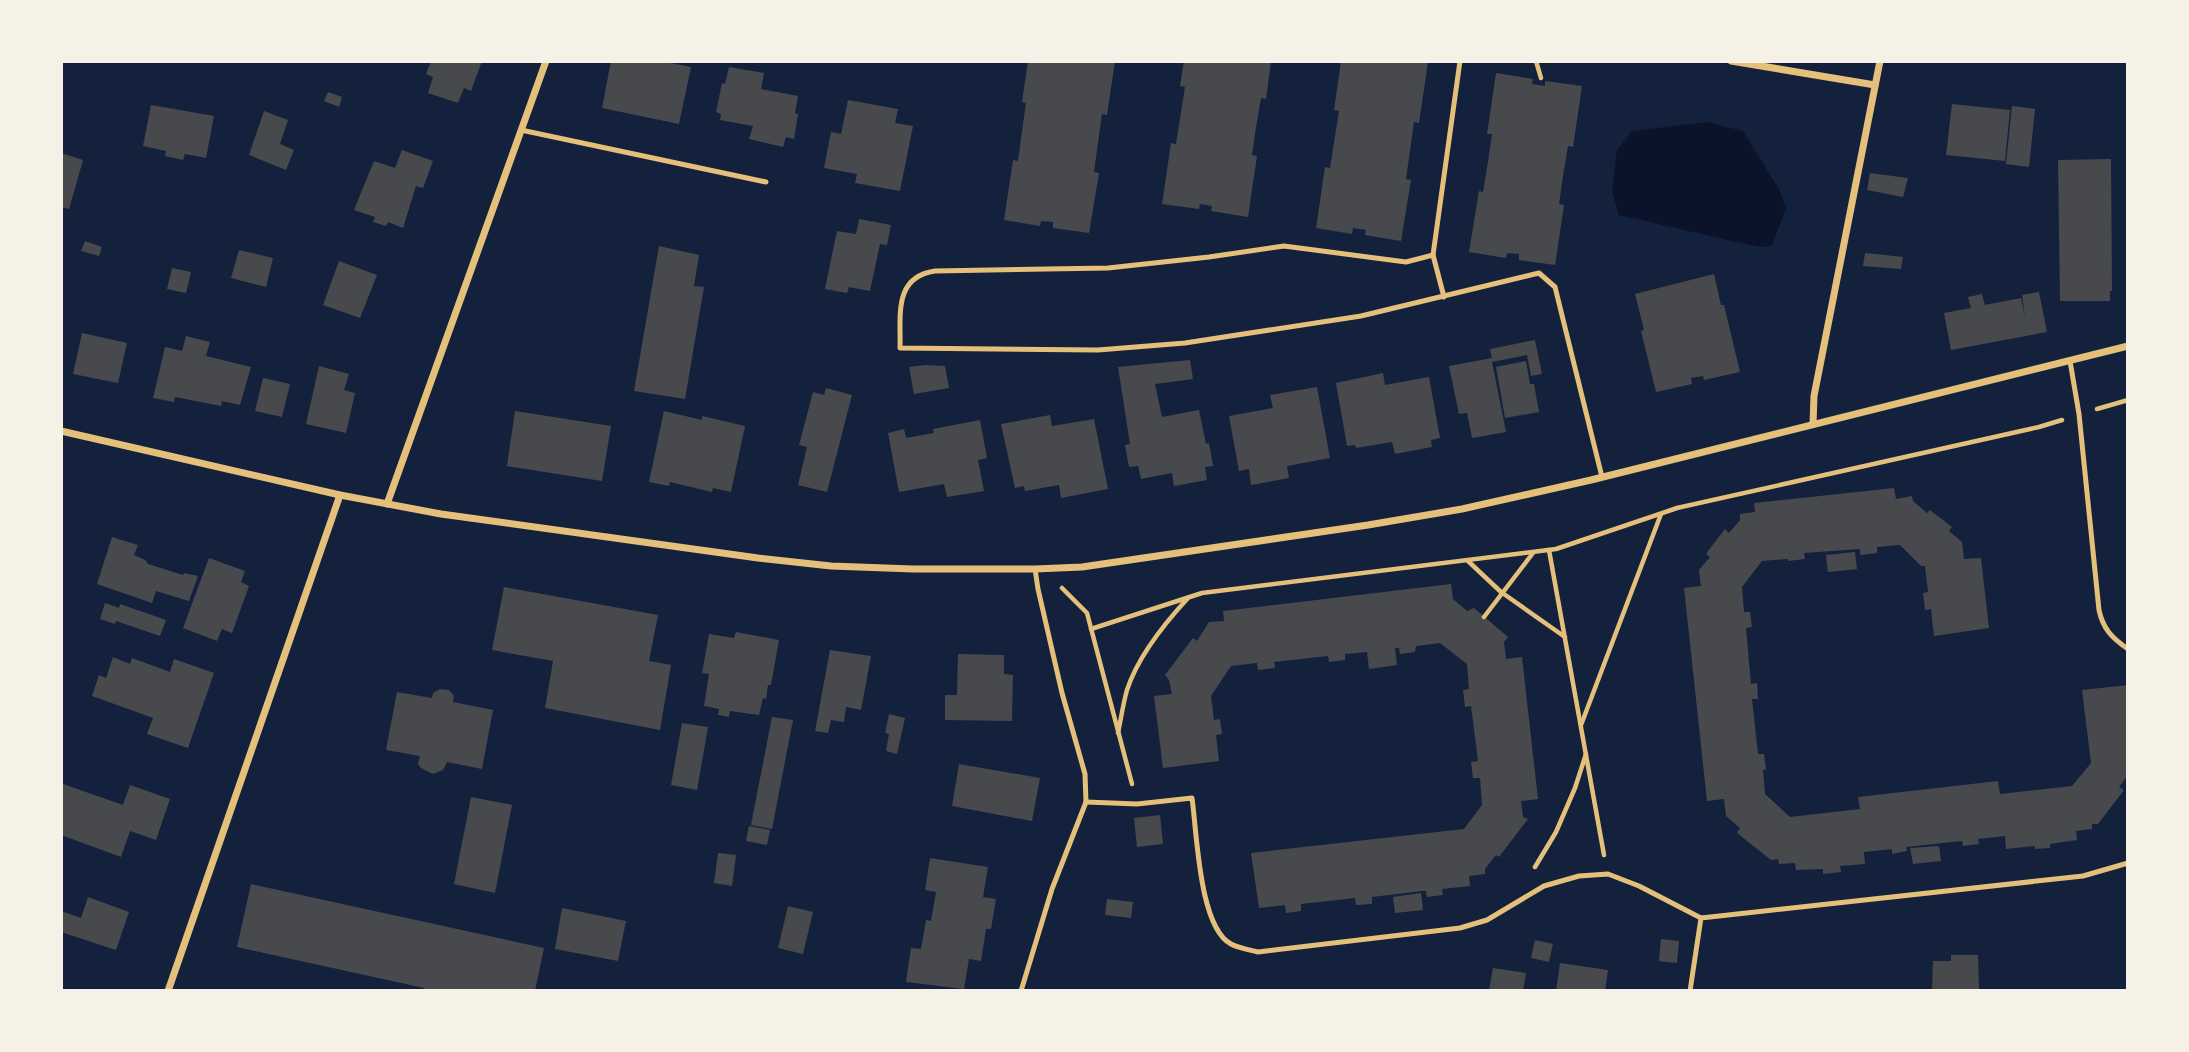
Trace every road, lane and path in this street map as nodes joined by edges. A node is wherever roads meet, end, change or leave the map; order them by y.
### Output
1 (546, 61) edge
2 (1460, 61) edge
3 (1536, 61) edge
4 (1731, 61) edge
5 (1881, 61) edge
6 (1541, 78) dead end
7 (1875, 85) junction
8 (521, 130) junction
9 (766, 182) dead end
10 (1433, 255) junction
11 (1444, 297) junction
12 (2128, 346) edge
13 (2070, 361) junction
14 (2128, 400) edge
15 (2079, 414) junction
16 (1813, 424) junction
17 (61, 431) edge
18 (1602, 477) junction
19 (340, 495) junction
20 (387, 503) junction
21 (1661, 513) junction
22 (1549, 550) junction
23 (1533, 552) junction
24 (1467, 560) junction
25 (1035, 569) junction
26 (1038, 589) junction
27 (1501, 592) junction
28 (1189, 597) junction
29 (1484, 617) dead end
30 (1091, 629) junction
31 (1564, 637) junction
32 (2128, 649) edge
33 (1581, 726) junction
34 (1118, 735) junction
35 (1586, 754) junction
36 (1086, 802) junction
37 (1137, 804) junction
38 (2128, 863) edge
39 (1534, 871) dead end
40 (1608, 874) junction
41 (1701, 918) junction
42 (168, 991) edge
43 (1021, 991) edge
44 (1690, 991) edge

1 - 8 street
2 - 10 lane
3 - 6 path
4 - 7 street
5 - 7 street
7 - 16 street
8 - 9 lane
8 - 20 street
10 - 11 lane
10 - 11 lane
11 - 18 lane
12 - 13 street
13 - 15 lane
13 - 16 street
14 - 15 path
15 - 21 path
15 - 32 lane
16 - 18 street
17 - 19 street
18 - 25 street
19 - 20 street
19 - 42 street
20 - 25 street
21 - 22 path
21 - 33 path
22 - 23 path
22 - 31 path
23 - 24 path
23 - 27 path
24 - 27 path
24 - 28 path
25 - 26 lane
26 - 30 path
26 - 36 lane
27 - 29 path
27 - 31 path
28 - 30 path
28 - 34 path
30 - 34 path
31 - 33 path
33 - 35 path
34 - 37 path
35 - 39 path
35 - 40 path
36 - 37 lane
36 - 43 lane
37 - 40 lane
38 - 41 lane
40 - 41 lane
41 - 44 lane

